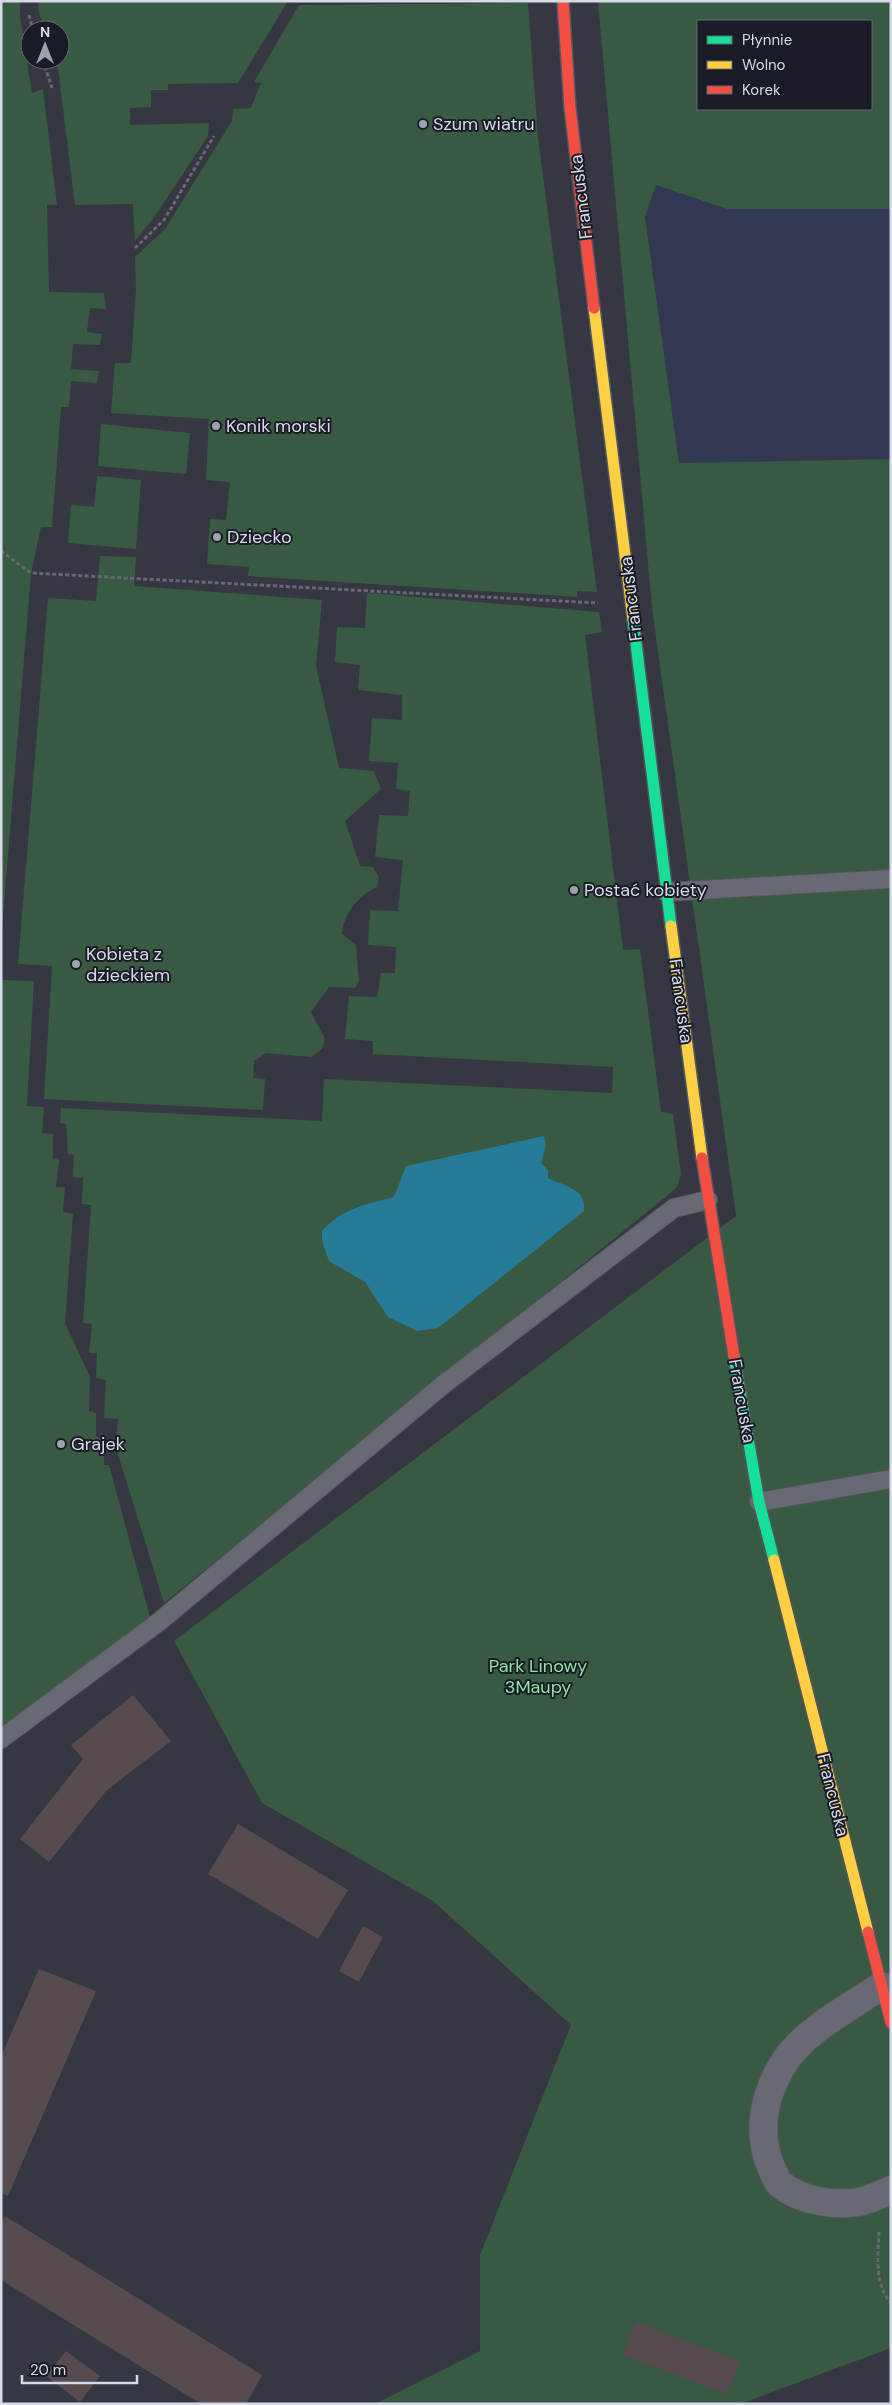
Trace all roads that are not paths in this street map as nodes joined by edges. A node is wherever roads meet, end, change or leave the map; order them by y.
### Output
1 (563, 1) edge
2 (891, 879) edge
3 (666, 892) junction
4 (708, 1200) junction
5 (891, 1479) edge
6 (760, 1502) junction
7 (1, 1739) edge
8 (881, 1986) junction
9 (891, 2023) edge
10 (879, 2194) edge

1 - 3 street, Francuska
2 - 3 lane
3 - 4 street, Francuska
4 - 6 street, Francuska
4 - 7 lane
5 - 6 lane
6 - 8 street, Francuska
8 - 9 street, Francuska
8 - 10 street

